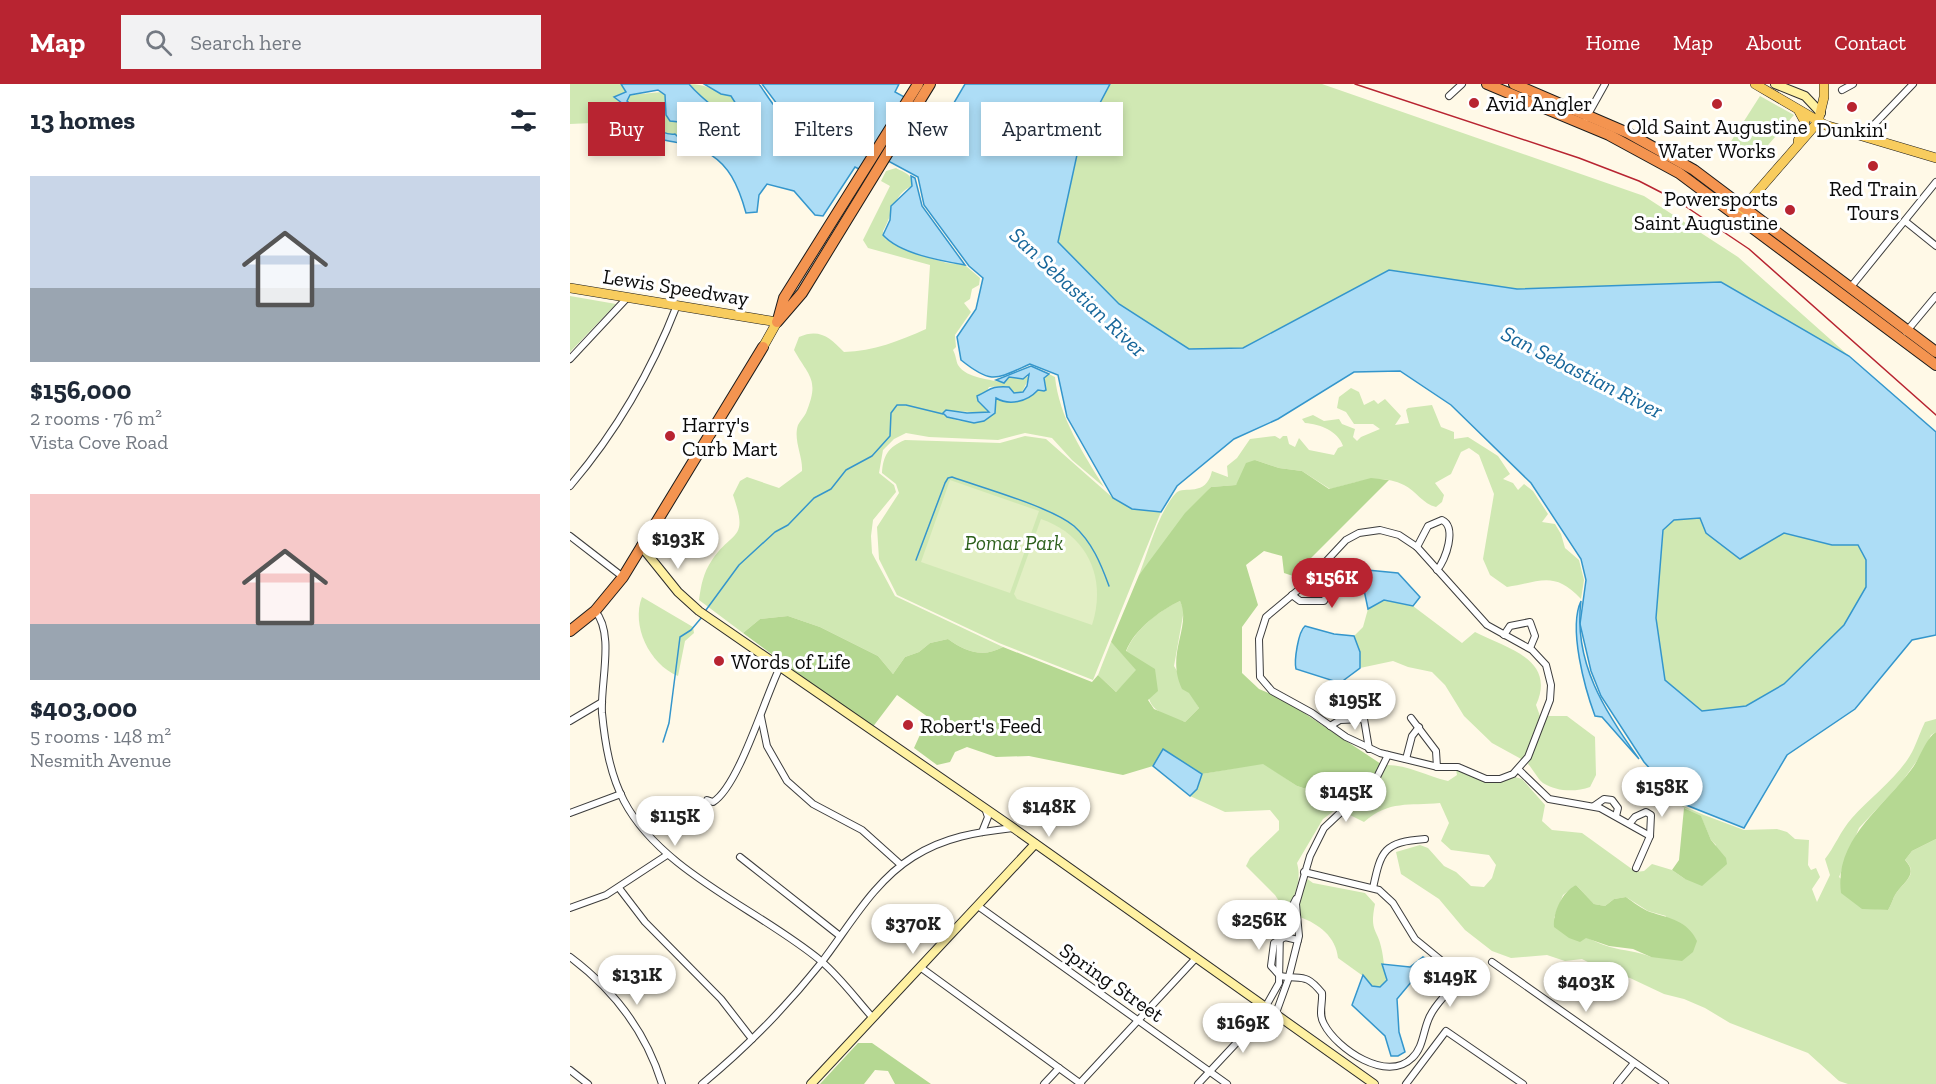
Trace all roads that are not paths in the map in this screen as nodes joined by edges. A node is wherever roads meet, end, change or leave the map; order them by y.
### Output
1 (930, 84) edge
2 (1462, 84) edge
3 (1487, 84) edge
4 (1514, 84) edge
5 (1605, 84) edge
6 (1775, 84) edge
7 (1824, 84) edge
8 (1853, 84) edge
9 (1913, 84) edge
10 (1755, 85) edge
11 (918, 90) edge
12 (1842, 90) dead end
13 (1449, 96) dead end
14 (1797, 109) junction
15 (1819, 112) junction
16 (1585, 119) junction
17 (1864, 135) junction
18 (1796, 144) junction
19 (1936, 158) edge
20 (1936, 182) edge
21 (1741, 210) junction
22 (1905, 221) junction
23 (1936, 246) edge
24 (570, 288) edge
25 (1847, 291) junction
26 (1936, 296) edge
27 (627, 298) junction
28 (677, 305) junction
29 (777, 322) junction
30 (1904, 334) junction
31 (763, 347) joint
32 (1936, 352) edge
33 (570, 359) edge
34 (1936, 365) edge
35 (570, 486) edge
36 (570, 536) edge
37 (641, 546) junction
38 (1418, 547) junction
39 (1321, 568) junction
40 (1437, 570) junction
41 (622, 577) junction
42 (1292, 595) junction
43 (595, 611) junction
44 (570, 631) edge
45 (1504, 635) junction
46 (1530, 648) junction
47 (780, 667) junction
48 (602, 702) junction
49 (761, 717) junction
50 (1411, 718) dead end
51 (570, 721) edge
52 (1330, 726) junction
53 (1419, 728) junction
54 (1369, 749) junction
55 (1388, 755) junction
56 (1406, 759) junction
57 (1437, 767) junction
58 (1519, 770) junction
59 (621, 794) junction
60 (710, 801) dead end
61 (1594, 806) junction
62 (985, 808) junction
63 (570, 813) edge
64 (1616, 816) junction
65 (1630, 824) junction
66 (1013, 827) junction
67 (982, 832) junction
68 (1650, 836) junction
69 (1425, 839) dead end
70 (1035, 844) junction
71 (667, 855) junction
72 (740, 856) dead end
73 (901, 865) junction
74 (1636, 868) dead end
75 (1304, 872) junction
76 (619, 888) junction
77 (1373, 888) junction
78 (1298, 893) junction
79 (978, 906) junction
80 (570, 908) edge
81 (840, 936) junction
82 (1280, 939) junction
83 (1298, 940) junction
84 (570, 957) edge
85 (1196, 958) junction
86 (822, 962) junction
87 (1492, 962) dead end
88 (920, 967) junction
89 (1280, 976) junction
90 (1289, 976) junction
91 (1270, 1009) junction
92 (873, 1018) junction
93 (1138, 1020) junction
94 (752, 1039) junction
95 (1634, 1063) junction
96 (1059, 1068) junction
97 (570, 1070) edge
98 (1210, 1072) junction
99 (588, 1084) edge
100 (662, 1084) edge
101 (702, 1084) edge
102 (811, 1084) edge
103 (1044, 1084) edge
104 (1081, 1084) edge
105 (1198, 1084) edge
106 (1227, 1084) edge
107 (1374, 1084) edge
108 (1406, 1084) edge
109 (1524, 1084) edge
110 (1617, 1084) edge
111 (1665, 1084) edge

1 - 11 highway
2 - 13 street
3 - 16 highway
4 - 16 highway
5 - 16 street
6 - 15 street
7 - 15 main road
8 - 12 street
9 - 17 street
10 - 14 main road
11 - 29 highway
11 - 29 highway
14 - 15 main road
14 - 18 main road
15 - 17 main road
15 - 18 main road
16 - 21 highway
17 - 19 main road
18 - 21 main road
20 - 22 street
21 - 25 highway
22 - 23 street
22 - 25 street
24 - 27 main road, Lewis Speedway
25 - 30 highway
26 - 30 street
27 - 28 main road, Lewis Speedway
27 - 33 street
28 - 29 main road, Lewis Speedway
28 - 35 street
29 - 31 main road
30 - 32 highway
30 - 34 highway
31 - 37 highway
36 - 41 street
37 - 41 highway
37 - 47 street
38 - 39 street
38 - 40 street
38 - 40 street
39 - 42 street
39 - 42 street
40 - 45 street
41 - 43 highway
42 - 52 street
43 - 44 highway
43 - 48 street
45 - 46 street
45 - 46 street
46 - 58 street
47 - 49 street
47 - 62 street
48 - 51 street
48 - 59 street
49 - 60 street
49 - 73 street
50 - 53 street
52 - 54 street
52 - 54 street
53 - 56 street
53 - 57 street
54 - 55 street
55 - 56 street
55 - 75 street
56 - 57 street
57 - 58 street
58 - 61 street
59 - 63 street
59 - 71 street
61 - 64 street
61 - 64 street
62 - 66 street
62 - 67 street
64 - 65 street
65 - 68 street
65 - 68 street
66 - 67 street
66 - 70 street
67 - 73 street
68 - 74 street
69 - 77 street
70 - 79 street
70 - 85 street
71 - 76 street
71 - 86 street
72 - 81 street
73 - 81 street
75 - 77 street
75 - 78 street
76 - 80 street
76 - 94 street
77 - 90 street
78 - 82 street
78 - 83 street
79 - 88 street
79 - 93 street, Spring Street
81 - 86 street
82 - 83 street
82 - 89 street
83 - 90 street
84 - 100 street
85 - 91 street
85 - 93 street
86 - 92 street
86 - 94 street
87 - 95 street
88 - 92 street
88 - 96 street
89 - 90 street
89 - 91 street
90 - 91 street
91 - 98 street
91 - 107 street
92 - 102 street
93 - 98 street, Spring Street
93 - 104 street
94 - 101 street
95 - 110 street
95 - 111 street
96 - 103 street
96 - 104 street
97 - 99 street
98 - 105 street
98 - 106 street, Spring Street
108 - 109 street

